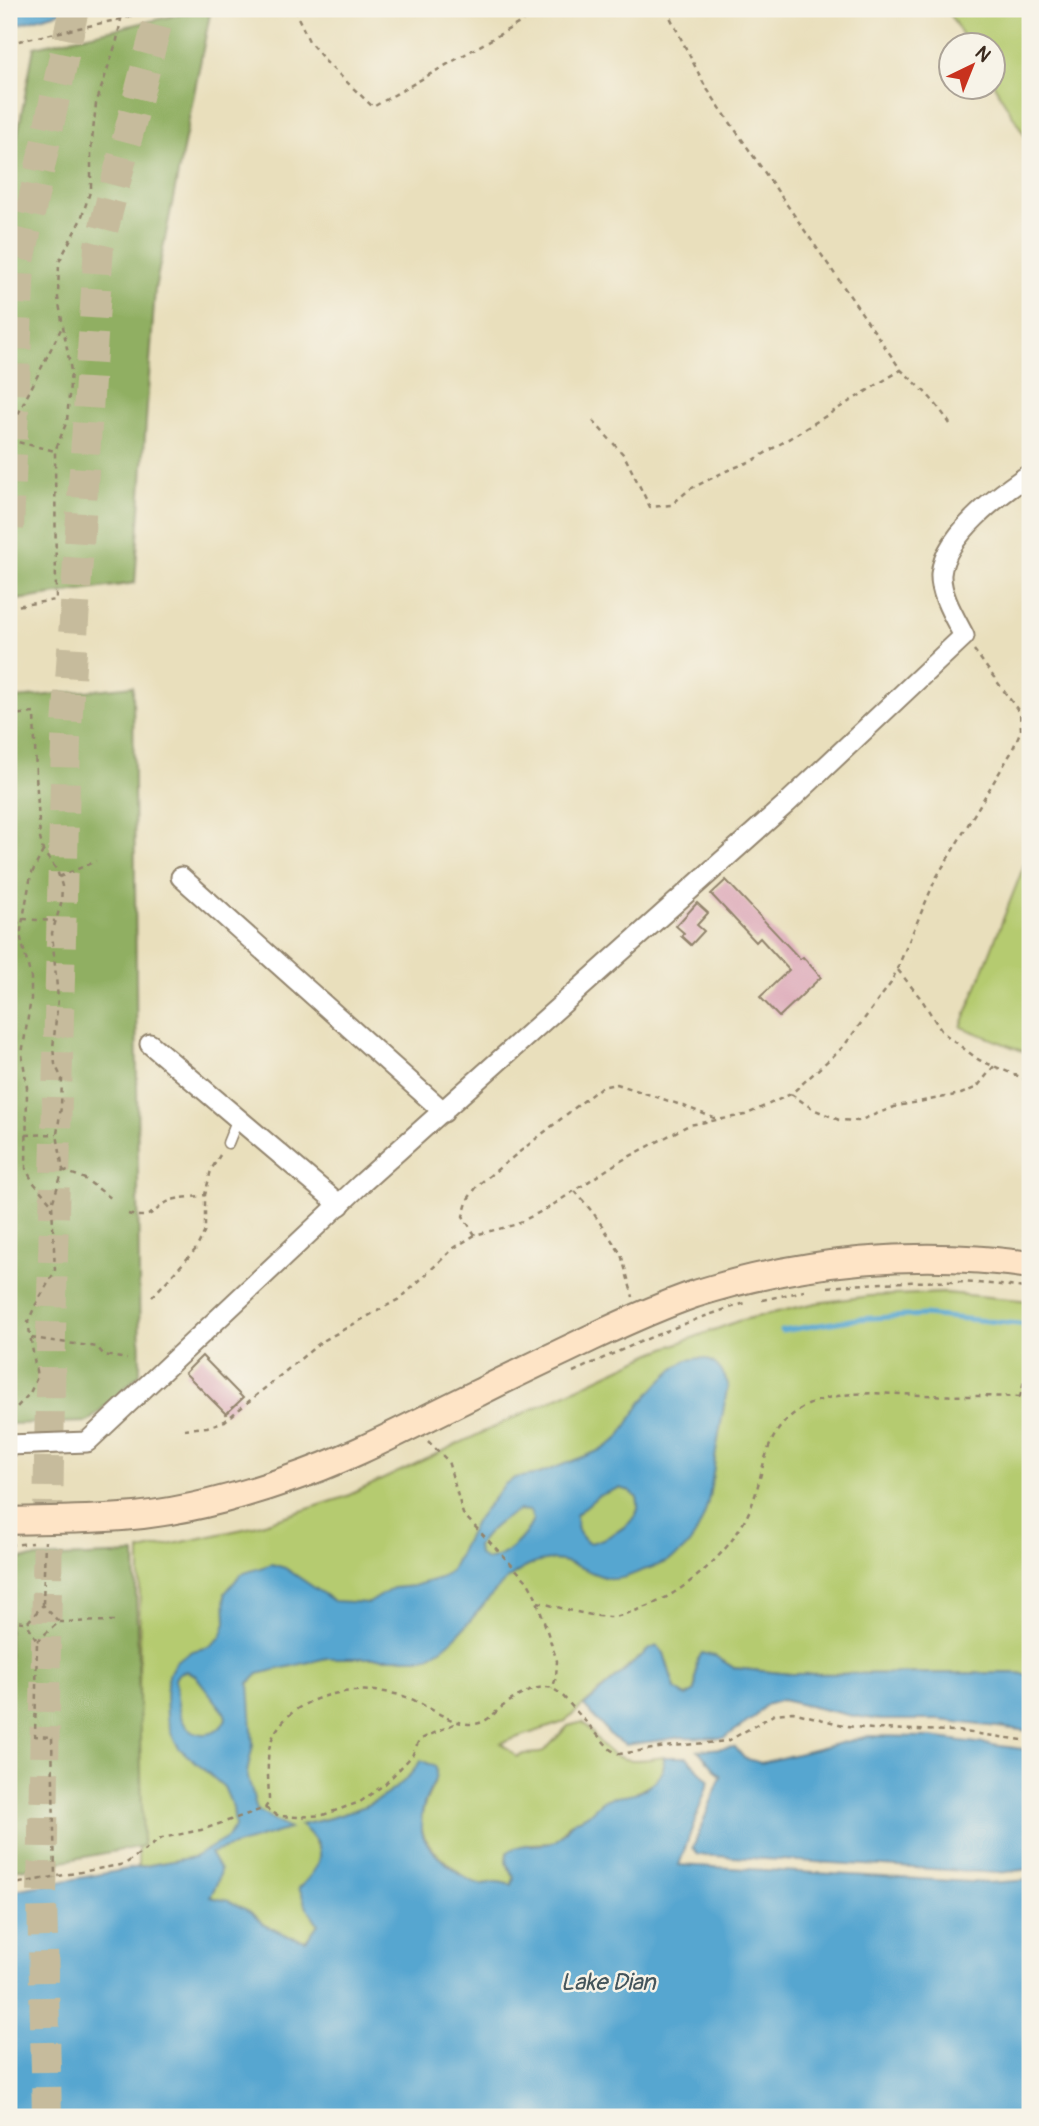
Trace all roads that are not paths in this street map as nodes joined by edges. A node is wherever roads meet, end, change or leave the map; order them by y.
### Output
1 (1030, 474) edge
2 (181, 877) dead end
3 (150, 1044) dead end
4 (444, 1112) junction
5 (238, 1118) junction
6 (228, 1143) road end
7 (340, 1205) junction
8 (1030, 1265) edge
9 (9, 1445) edge
10 (9, 1521) edge

1 - 4 street
2 - 4 street
3 - 5 street
4 - 7 street
5 - 6 lane
5 - 7 street
7 - 9 street
8 - 10 street

